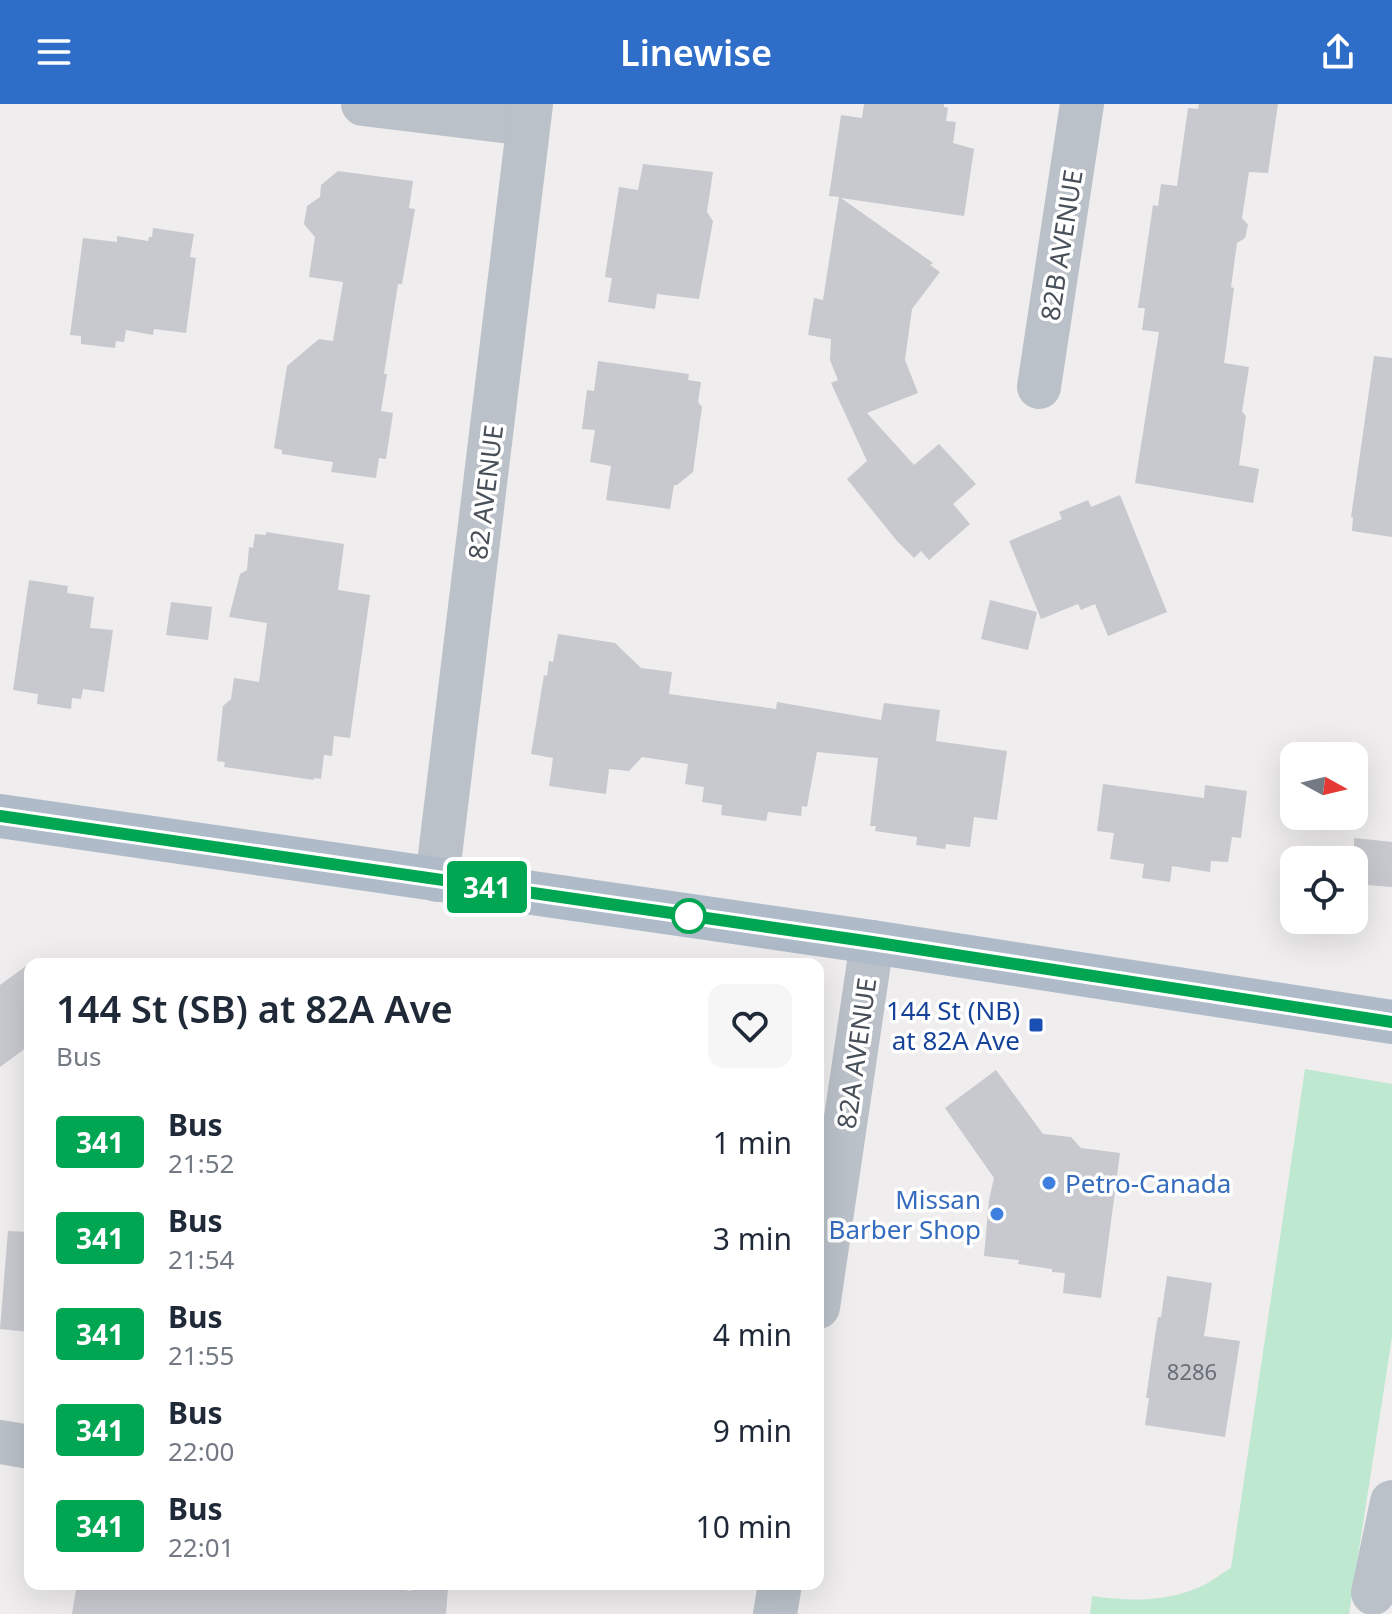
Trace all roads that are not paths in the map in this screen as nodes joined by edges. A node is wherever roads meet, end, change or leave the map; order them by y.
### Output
1 (363, 104) edge
2 (1082, 104) edge
3 (530, 114) edge
4 (1039, 387) dead end
5 (0, 816) edge
6 (437, 880) junction
7 (872, 942) junction
8 (1392, 1022) edge
9 (824, 1266) edge
10 (0, 1442) edge
11 (24, 1446) edge
12 (1391, 1514) edge
13 (779, 1590) edge
14 (1373, 1593) dead end
15 (775, 1614) edge

1 - 3 street
2 - 4 street, 82B AVENUE
3 - 6 street, 82 AVENUE
5 - 6 main road
6 - 7 main road
7 - 8 main road
7 - 9 street, 82A AVENUE
10 - 11 street
12 - 14 street
13 - 15 street

